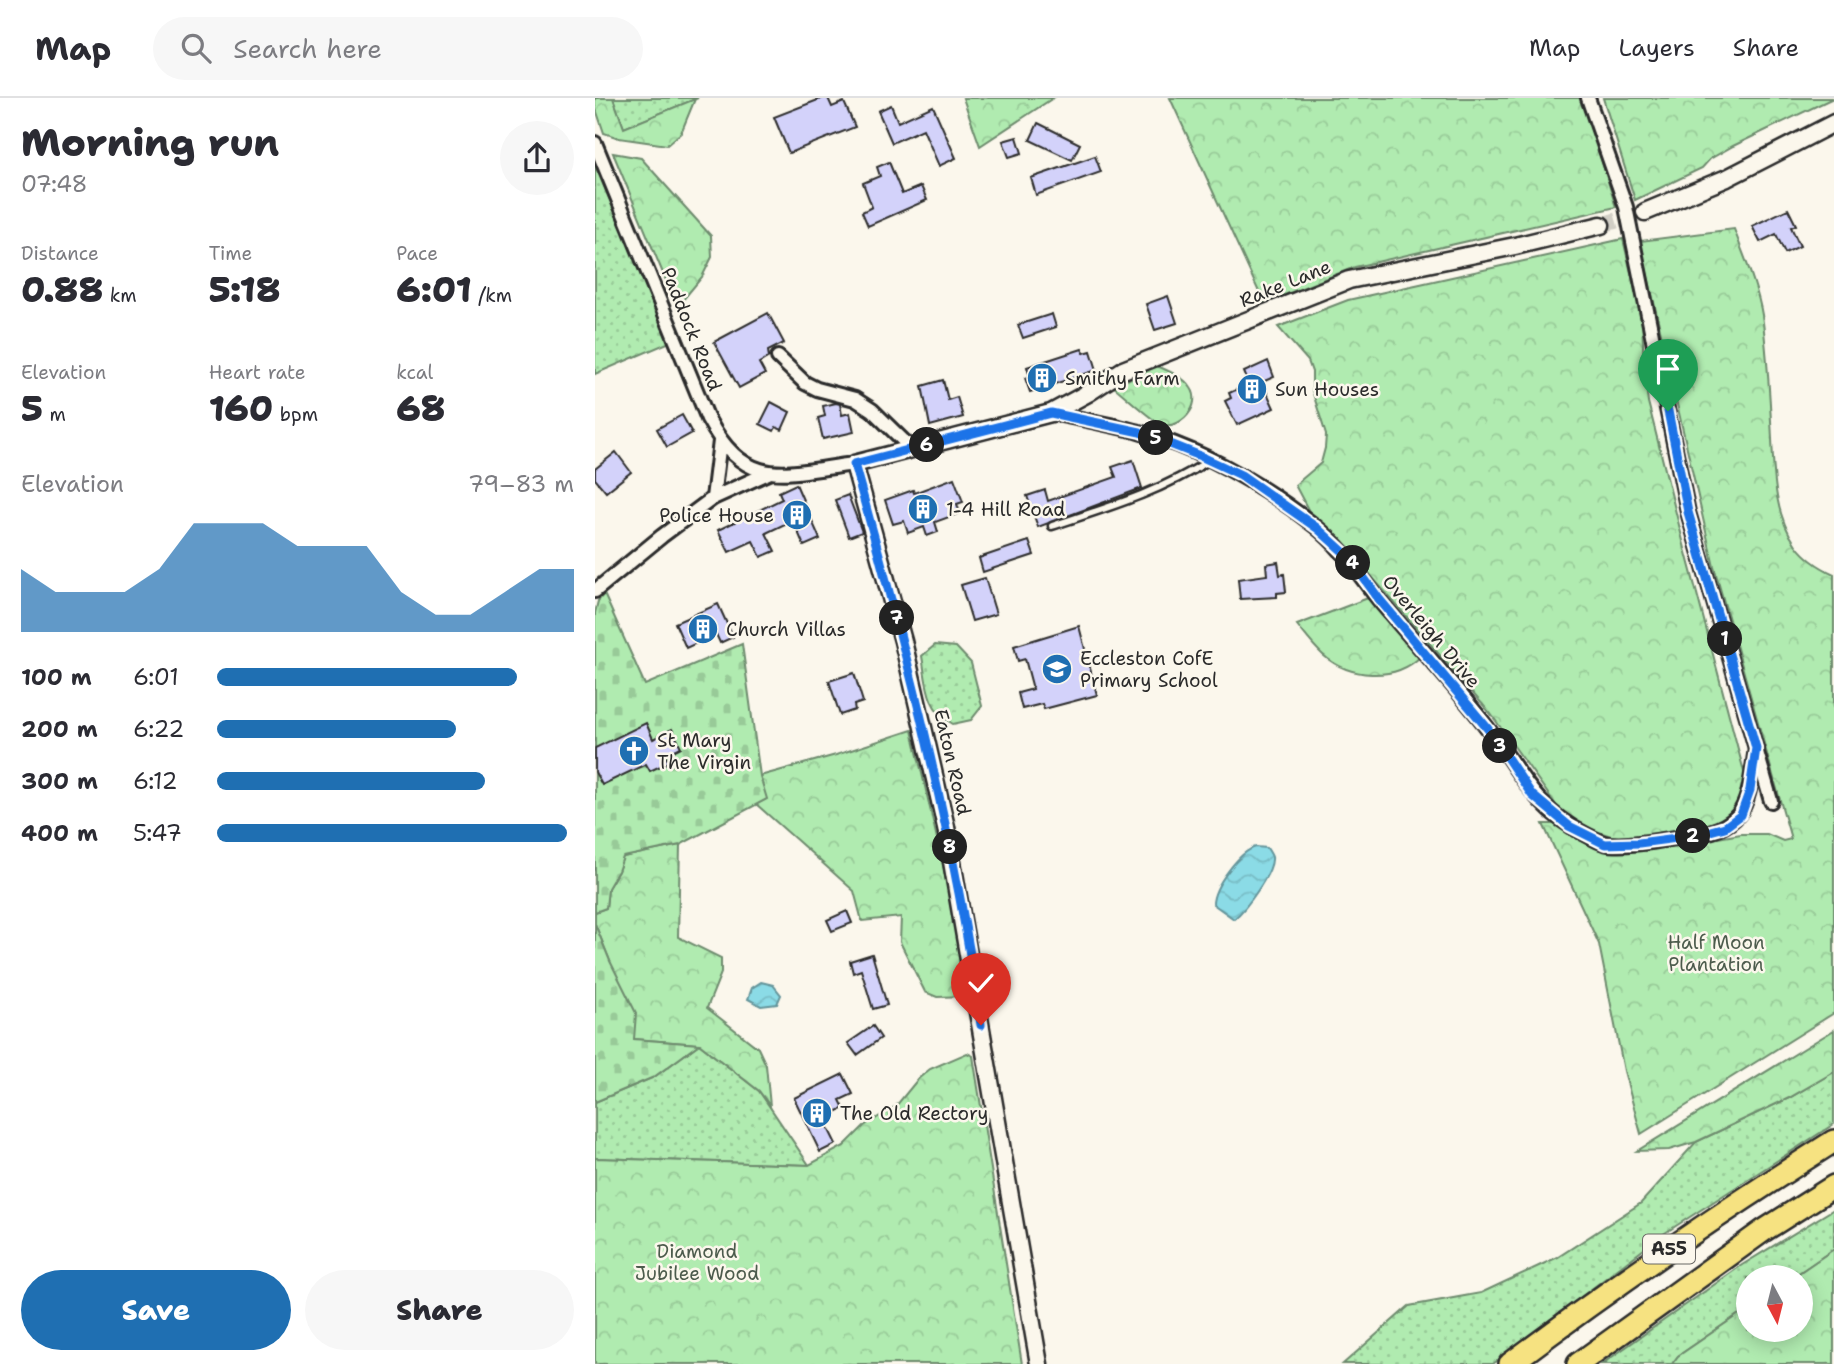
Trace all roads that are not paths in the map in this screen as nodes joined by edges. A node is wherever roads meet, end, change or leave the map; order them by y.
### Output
1 (1588, 98) edge
2 (1834, 123) edge
3 (595, 143) edge
4 (1645, 212) tunnel mouth
5 (1601, 225) tunnel mouth
6 (778, 357) dead end
7 (1051, 413) junction
8 (720, 441) junction
9 (912, 449) junction
10 (1210, 460) junction
11 (854, 464) junction
12 (768, 473) junction
13 (713, 498) junction
14 (1052, 527) dead end
15 (595, 591) edge
16 (1756, 748) junction
17 (1771, 801) dead end
18 (1834, 1141) edge
19 (1834, 1186) edge
20 (1039, 1364) edge
21 (1510, 1364) edge
22 (1578, 1364) edge

1 - 16 street
2 - 4 street
3 - 8 street, Paddock Road
5 - 7 street, Rake Lane
6 - 9 street
7 - 9 street, Rake Lane
7 - 10 street, Overleigh Drive
8 - 12 street, Paddock Road
8 - 13 street
9 - 11 street, Rake Lane
10 - 14 lane
10 - 16 street, Overleigh Drive
11 - 12 street
11 - 20 street, Eaton Road
12 - 13 street
13 - 15 street
16 - 17 street
18 - 21 highway, A55
19 - 22 highway, A55

